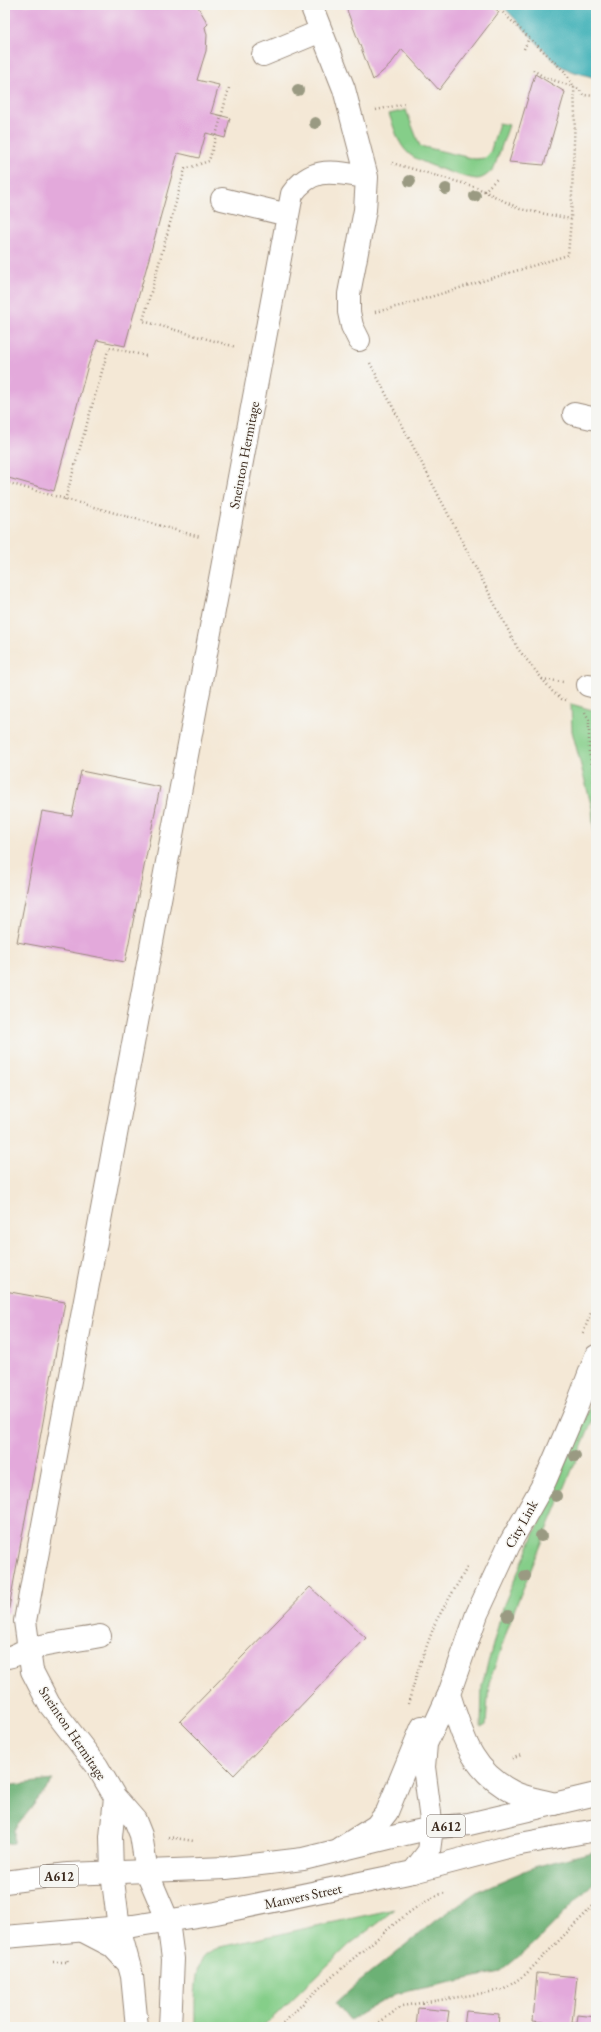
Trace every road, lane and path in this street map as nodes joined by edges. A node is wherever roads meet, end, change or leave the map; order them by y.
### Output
1 (311, 5) edge
2 (495, 5) edge
3 (321, 30) junction
4 (529, 38) junction
5 (524, 49) dead end
6 (263, 55) dead end
7 (534, 70) dead end
8 (574, 87) junction
9 (229, 88) dead end
10 (596, 96) edge
11 (404, 104) dead end
12 (370, 112) dead end
13 (389, 162) dead end
14 (367, 177) junction
15 (498, 178) dead end
16 (484, 191) junction
17 (222, 199) dead end
18 (288, 215) junction
19 (571, 219) junction
20 (349, 303) junction
21 (359, 340) dead end
22 (237, 347) dead end
23 (146, 356) dead end
24 (379, 381) dead end
25 (574, 414) dead end
26 (596, 418) edge
27 (5, 482) edge
28 (65, 500) junction
29 (201, 537) dead end
30 (568, 701) dead end
31 (584, 710) dead end
32 (596, 780) edge
33 (596, 1356) edge
34 (100, 1636) dead end
35 (28, 1649) junction
36 (5, 1657) edge
37 (449, 1694) junction
38 (521, 1755) dead end
39 (508, 1760) dead end
40 (596, 1794) edge
41 (115, 1797) junction
42 (555, 1804) junction
43 (432, 1828) junction
44 (596, 1830) edge
45 (181, 1837) dead end
46 (200, 1842) dead end
47 (337, 1850) junction
48 (147, 1872) junction
49 (413, 1872) junction
50 (112, 1873) junction
51 (5, 1882) edge
52 (447, 1893) dead end
53 (596, 1903) edge
54 (168, 1921) junction
55 (119, 1928) junction
56 (85, 1932) junction
57 (5, 1937) edge
58 (127, 1962) junction
59 (137, 2027) edge
60 (170, 2027) edge
61 (280, 2027) edge
62 (373, 2027) edge

1 - 3 street
2 - 4 path
3 - 6 street
3 - 14 street
4 - 5 path
4 - 8 path
7 - 8 path
8 - 10 path
8 - 19 path
9 - 22 path
11 - 12 path
13 - 16 path
14 - 18 street, Sneinton Hermitage
14 - 20 street
15 - 16 path
16 - 19 path
17 - 18 street
18 - 35 street, Sneinton Hermitage
19 - 20 path
20 - 21 street
23 - 28 path
24 - 30 path
25 - 26 street
27 - 28 path
28 - 29 path
31 - 32 path
33 - 37 street, City Link
34 - 35 street
35 - 36 street
35 - 41 street, Sneinton Hermitage
37 - 42 street
37 - 43 street, City Link
37 - 47 street, City Link
38 - 39 path
40 - 42 street, A612
41 - 48 street, Sneinton Hermitage
41 - 50 street
42 - 43 street, A612
43 - 47 street, A612
43 - 49 street, City Link
44 - 49 street, Manvers Street / A612
45 - 46 path
47 - 48 street, A612
48 - 50 street, A612
48 - 54 street, Sneinton Hermitage
49 - 54 street, Manvers Street / A612
50 - 51 street, A612
50 - 55 street
52 - 61 path
53 - 62 path
54 - 55 street, Manvers Street / A612
54 - 60 street, Sneinton Hermitage
55 - 56 street, Manvers Street / A612
55 - 58 street
56 - 57 street, Manvers Street / A612
56 - 58 street
58 - 59 street

